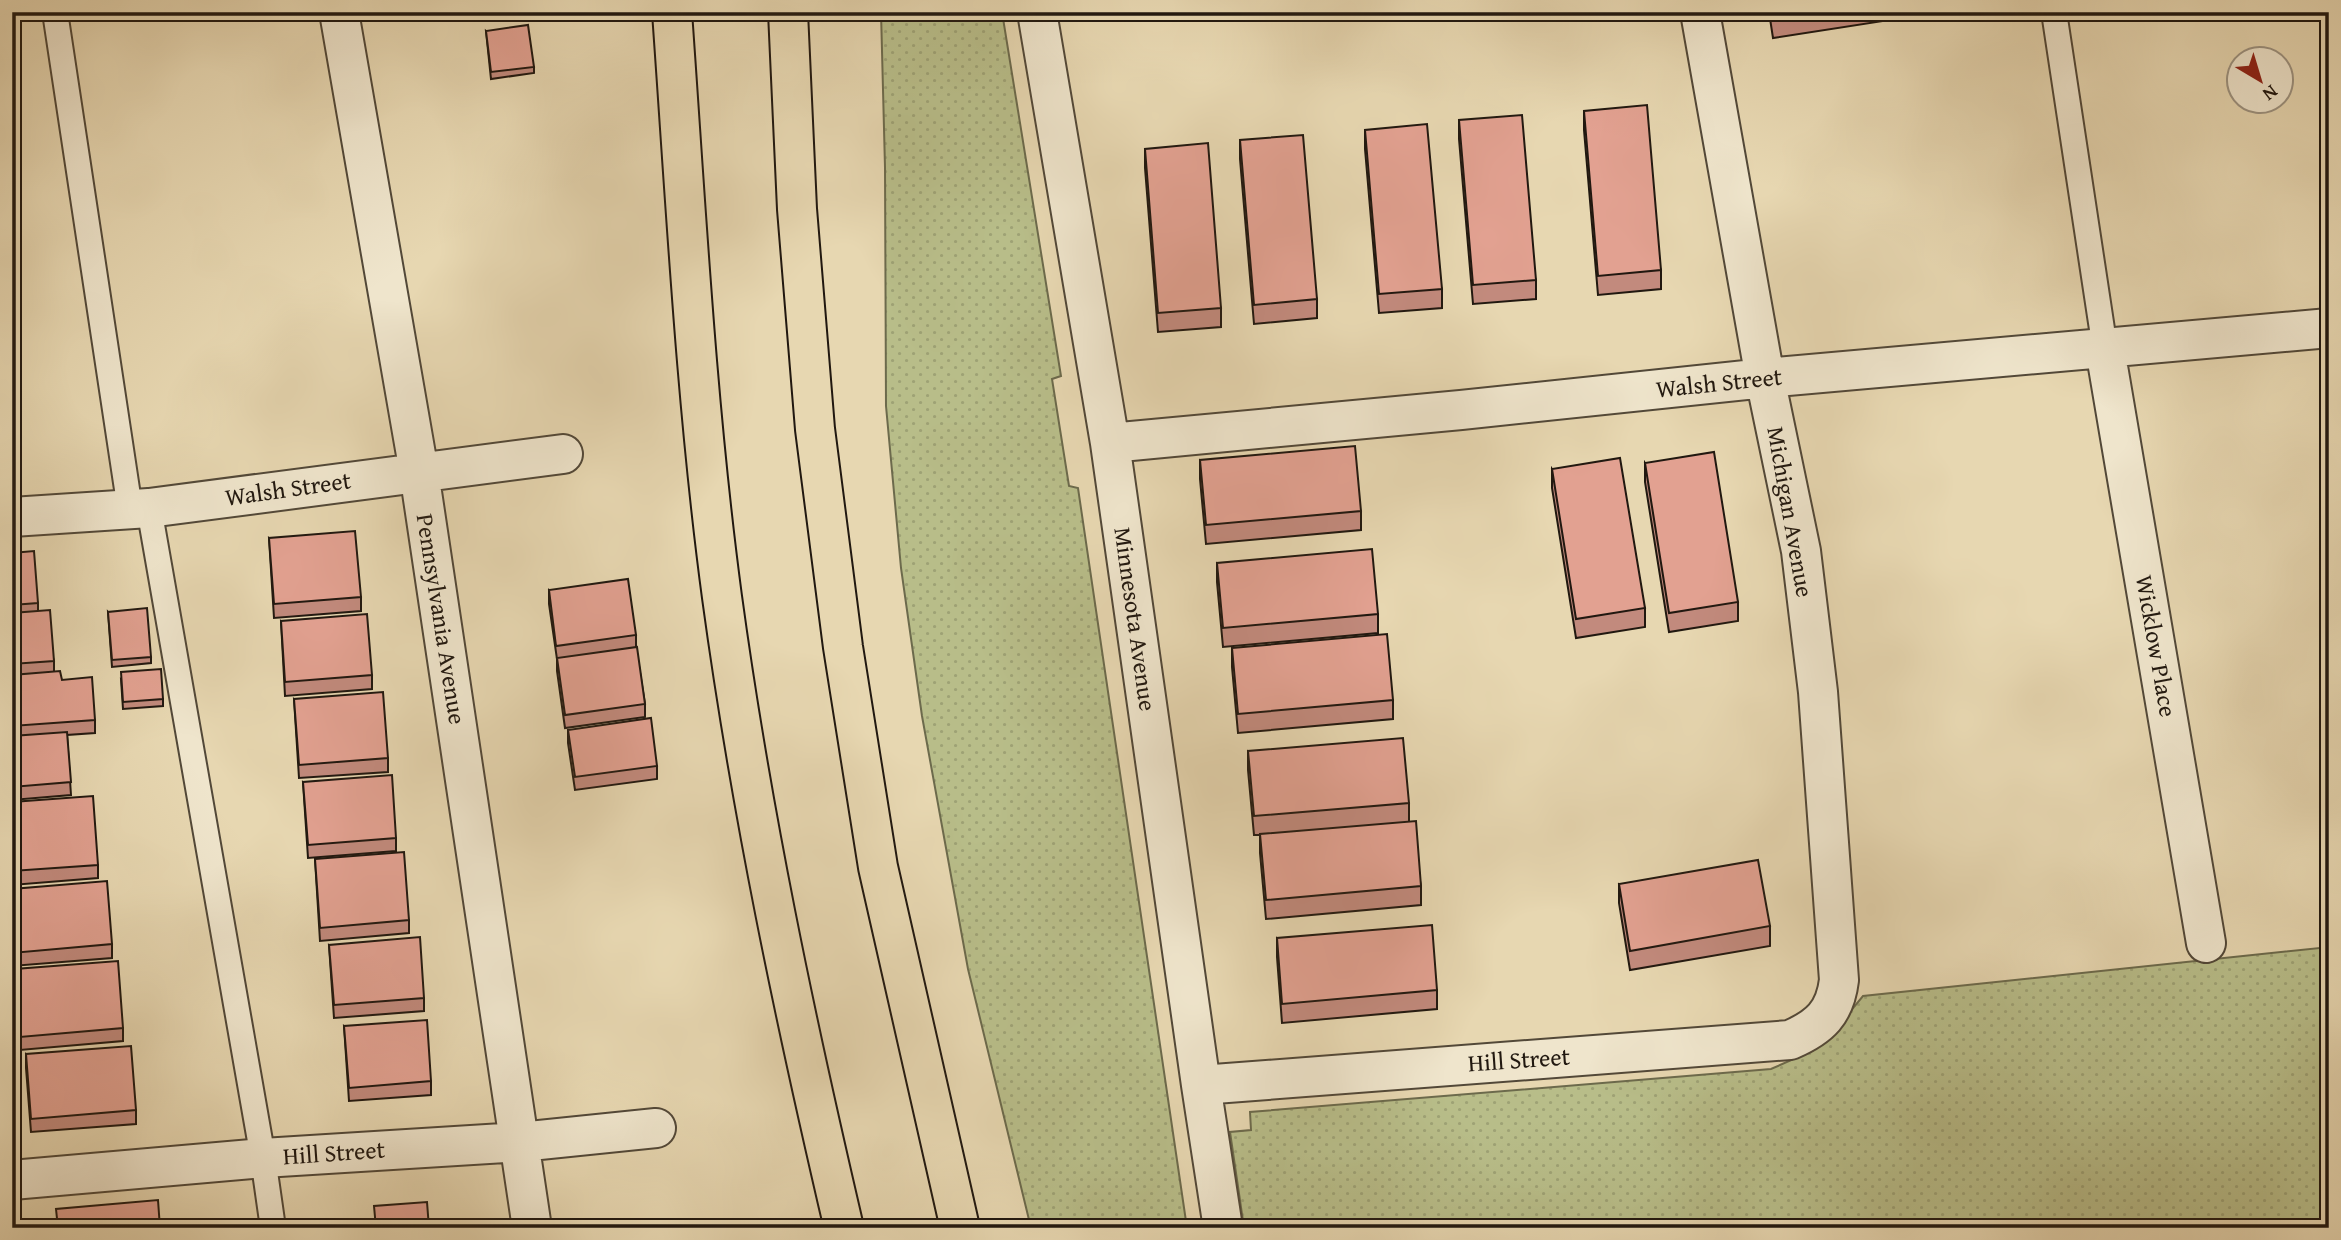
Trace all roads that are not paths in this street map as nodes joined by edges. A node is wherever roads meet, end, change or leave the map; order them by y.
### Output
1 (55, 12) edge
2 (339, 12) edge
3 (672, 12) edge
4 (788, 12) edge
5 (1037, 12) edge
6 (1700, 12) edge
7 (2054, 12) edge
8 (2329, 328) edge
9 (2105, 349) junction
10 (1765, 378) junction
11 (1110, 443) junction
12 (563, 454) dead end
13 (419, 472) junction
14 (139, 509) junction
15 (12, 517) edge
16 (2206, 943) dead end
17 (1828, 1014) joint
18 (1201, 1085) junction
19 (656, 1128) dead end
20 (520, 1142) junction
21 (263, 1157) junction
22 (12, 1180) edge
23 (273, 1228) edge
24 (532, 1228) edge
25 (844, 1228) edge
26 (960, 1228) edge
27 (1223, 1228) edge

1 - 14 lane
2 - 13 street, Pennsylvania Avenue
3 - 25 highway
4 - 26 highway
5 - 11 street, Minnesota Avenue
6 - 10 street, Michigan Avenue
7 - 9 lane
8 - 9 street, Walsh Street
9 - 10 street, Walsh Street
9 - 16 street, Wicklow Place
10 - 11 street, Walsh Street
10 - 17 street, Michigan Avenue
11 - 18 street, Minnesota Avenue
12 - 13 street, Walsh Street
13 - 14 street, Walsh Street
13 - 20 street, Pennsylvania Avenue
14 - 15 street, Walsh Street
14 - 21 lane
17 - 18 street, Hill Street
18 - 27 street, Minnesota Avenue
19 - 20 street, Hill Street
20 - 21 street, Hill Street
20 - 24 street, Pennsylvania Avenue
21 - 22 street, Hill Street
21 - 23 lane

